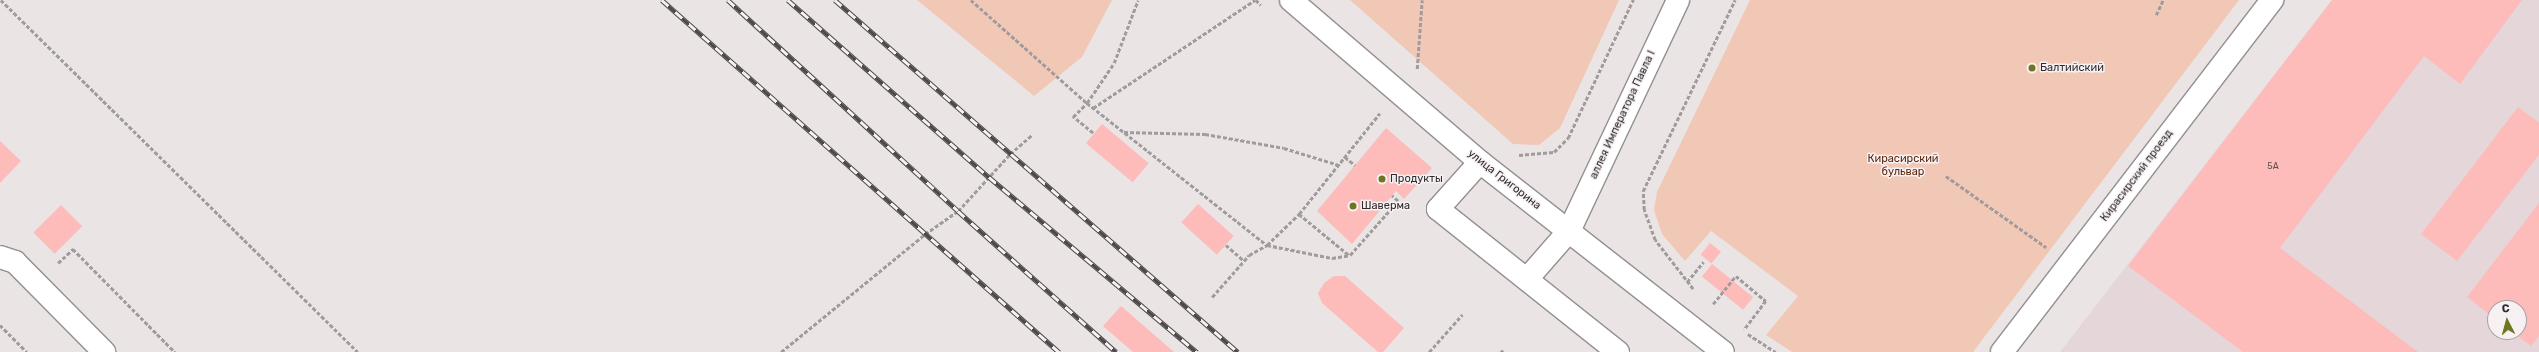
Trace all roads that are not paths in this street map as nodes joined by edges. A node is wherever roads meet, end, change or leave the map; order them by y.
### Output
1 (1292, 0) edge
2 (1678, 0) edge
3 (2272, 0) edge
4 (1480, 162) junction
5 (1569, 230) junction
6 (0, 257) edge
7 (1527, 279) junction
8 (104, 352) edge
9 (1618, 352) edge
10 (1723, 352) edge
11 (2002, 352) edge

1 - 4 street, улица Григорина
2 - 5 street, аллея Императора Павла I
3 - 11 street, Кирасирский проезд
4 - 5 street, улица Григорина
4 - 7 street
5 - 7 street, аллея Императора Павла I
5 - 10 street, улица Григорина
6 - 8 street
7 - 9 street

